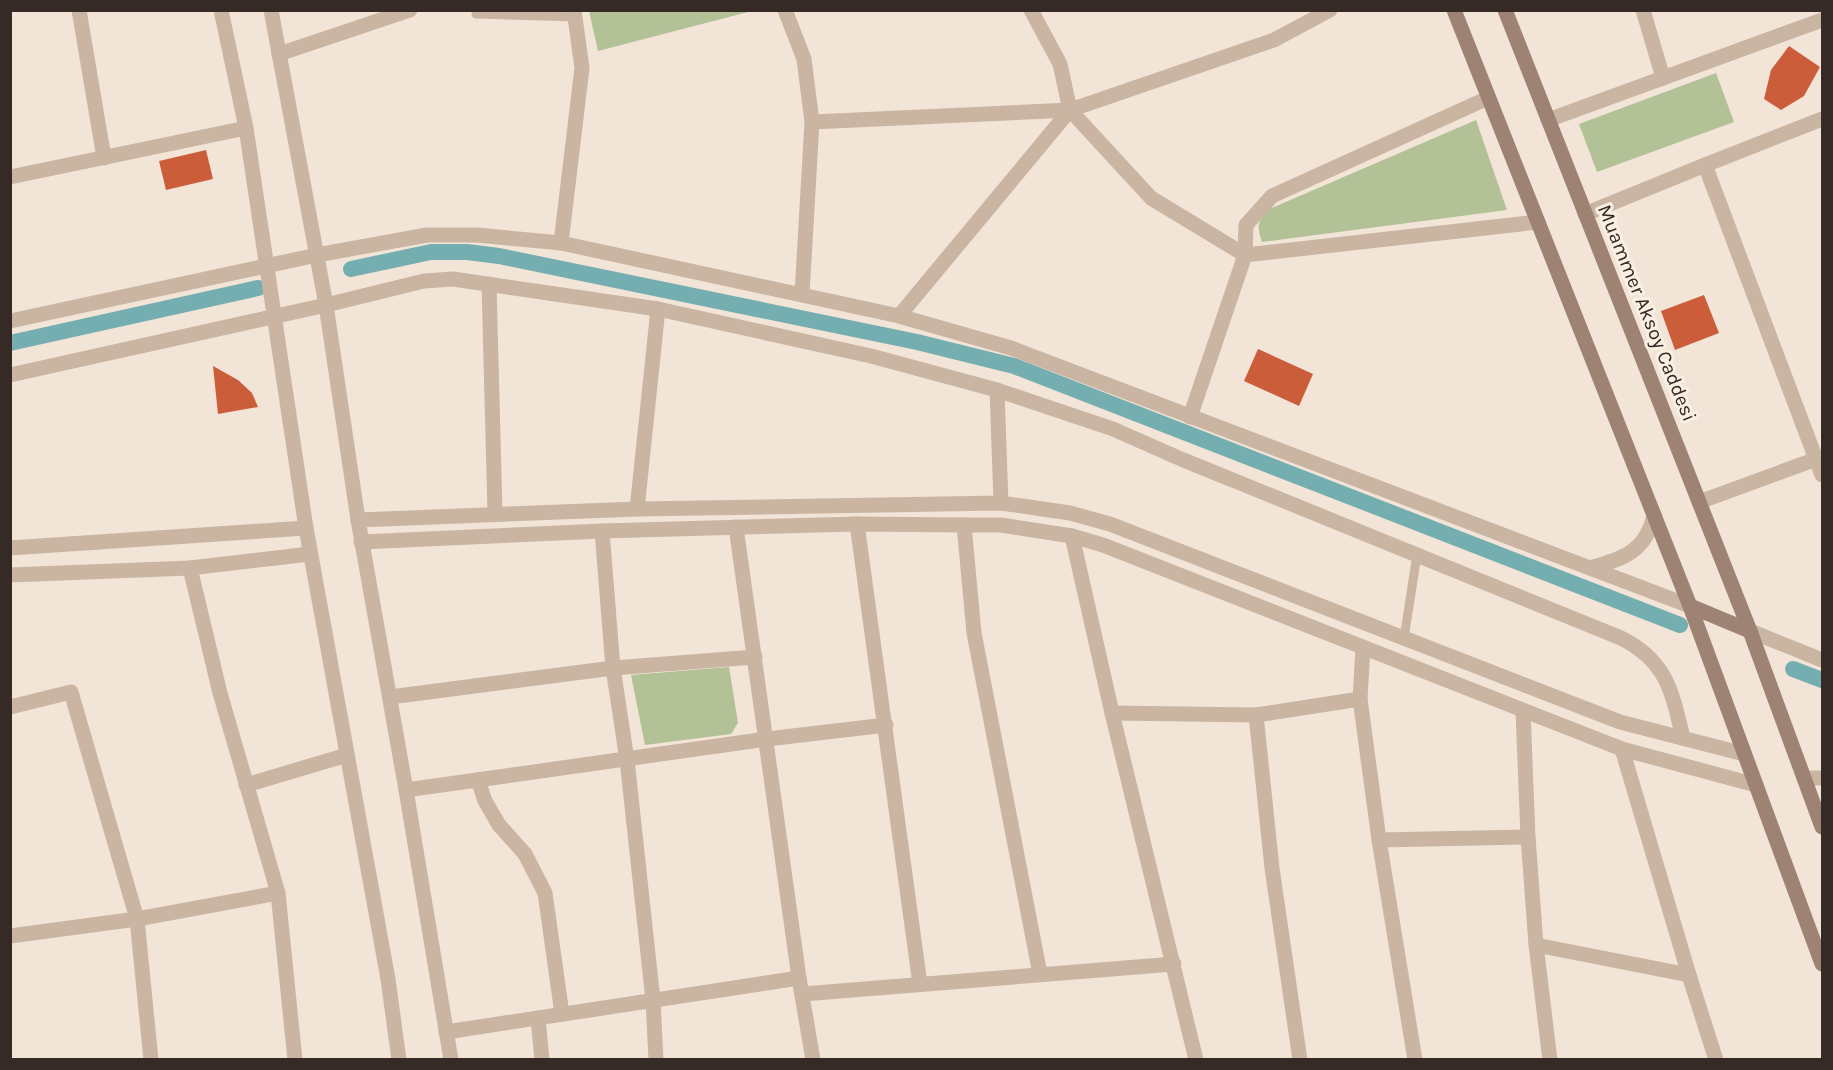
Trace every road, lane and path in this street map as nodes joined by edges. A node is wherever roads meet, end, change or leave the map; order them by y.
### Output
1 (79, 10) edge
2 (221, 10) edge
3 (271, 10) edge
4 (410, 10) edge
5 (785, 10) edge
6 (1031, 10) edge
7 (1330, 10) edge
8 (1454, 10) edge
9 (1505, 10) edge
10 (1643, 10) edge
11 (476, 14) dead end
12 (575, 14) edge
13 (1820, 21) edge
14 (279, 54) junction
15 (1663, 78) junction
16 (1488, 98) junction
17 (1070, 110) junction
18 (1822, 119) edge
19 (1548, 120) junction
20 (812, 123) junction
21 (246, 129) junction
22 (104, 158) junction
23 (1705, 165) junction
24 (10, 177) edge
25 (1585, 214) junction
26 (1538, 222) junction
27 (561, 243) junction
28 (316, 255) junction
29 (1245, 255) junction
30 (268, 266) junction
31 (489, 284) junction
32 (802, 294) junction
33 (326, 305) junction
34 (658, 309) junction
35 (275, 316) junction
36 (899, 316) junction
37 (10, 321) edge
38 (10, 375) edge
39 (997, 390) junction
40 (1190, 417) junction
41 (1820, 458) edge
42 (1822, 475) edge
43 (1699, 502) junction
44 (1001, 503) junction
45 (637, 508) junction
46 (495, 513) junction
47 (1654, 514) junction
48 (358, 520) junction
49 (857, 524) junction
50 (964, 525) junction
51 (736, 527) junction
52 (306, 528) junction
53 (602, 531) junction
54 (1072, 536) junction
55 (362, 542) junction
56 (10, 548) edge
57 (310, 554) junction
58 (1417, 555) junction
59 (189, 568) junction
60 (1590, 568) junction
61 (10, 575) edge
62 (1690, 606) junction
63 (1750, 631) junction
64 (1404, 638) junction
65 (1364, 647) junction
66 (755, 657) junction
67 (1822, 660) edge
68 (613, 668) junction
69 (390, 697) junction
70 (1360, 699) junction
71 (10, 707) edge
72 (1523, 711) junction
73 (1112, 713) junction
74 (1256, 715) junction
75 (886, 725) junction
76 (1683, 738) junction
77 (767, 739) junction
78 (1623, 749) junction
79 (1744, 754) junction
80 (347, 755) junction
81 (627, 760) junction
82 (1804, 778) junction
83 (1822, 778) edge
84 (478, 780) junction
85 (246, 784) junction
86 (1756, 785) junction
87 (406, 790) junction
88 (1822, 827) edge
89 (1528, 837) junction
90 (1379, 840) junction
91 (278, 893) junction
92 (137, 920) junction
93 (10, 936) edge
94 (1536, 945) junction
95 (1174, 964) junction
96 (1822, 964) edge
97 (1040, 974) junction
98 (1689, 975) junction
99 (799, 978) junction
100 (920, 984) junction
101 (803, 994) junction
102 (653, 1000) junction
103 (562, 1014) junction
104 (538, 1018) junction
105 (446, 1032) junction
106 (151, 1059) edge
107 (295, 1059) edge
108 (399, 1059) edge
109 (451, 1059) edge
110 (542, 1059) edge
111 (656, 1059) edge
112 (813, 1059) edge
113 (1196, 1059) edge
114 (1300, 1059) edge
115 (1415, 1059) edge
116 (1550, 1059) edge
117 (1716, 1059) edge

1 - 22 street
2 - 21 street
3 - 14 street
4 - 14 street
5 - 20 street
6 - 17 street
7 - 17 street
8 - 16 main road
9 - 19 main road, Muammer Aksoy Caddesi
10 - 15 street
11 - 12 lane
12 - 27 street
13 - 15 street
14 - 28 street
15 - 19 street
16 - 26 main road
16 - 29 street
17 - 20 street
17 - 29 street
17 - 36 street
18 - 23 street
19 - 25 main road, Muammer Aksoy Caddesi
20 - 32 street
21 - 22 street
21 - 30 street
22 - 24 street
23 - 25 street
23 - 41 street
25 - 43 main road, Muammer Aksoy Caddesi
26 - 29 street
26 - 47 main road
27 - 28 street
27 - 32 street
28 - 30 street
28 - 33 street
29 - 40 street
30 - 35 street
30 - 37 street
31 - 33 street
31 - 34 street
31 - 46 street
32 - 36 street
33 - 35 street
33 - 48 street
34 - 39 street
34 - 45 street
35 - 38 street
35 - 52 street
36 - 40 street
39 - 44 street
39 - 58 street
40 - 60 street
41 - 42 street
41 - 43 street
43 - 63 main road, Muammer Aksoy Caddesi
44 - 45 street
44 - 64 street
45 - 46 street
46 - 48 street
47 - 60 street
47 - 62 main road
48 - 55 street
49 - 50 street
49 - 51 street
49 - 75 street
50 - 54 street
50 - 97 street
51 - 53 street
51 - 66 street
52 - 56 street
52 - 57 street
53 - 55 street
53 - 68 street
54 - 65 street
54 - 73 street
55 - 69 street
57 - 59 street
57 - 80 street
58 - 64 lane
58 - 76 street
59 - 61 street
59 - 85 street
60 - 62 street
62 - 63 main road
62 - 79 main road
63 - 67 street
63 - 82 main road, Muammer Aksoy Caddesi
64 - 76 street
65 - 70 street
65 - 72 street
66 - 68 street
66 - 77 street
68 - 69 street
68 - 81 street
69 - 87 street
70 - 74 street
70 - 90 street
71 - 92 street
72 - 78 street
72 - 89 street
73 - 74 street
73 - 95 street
74 - 114 street
75 - 77 street
75 - 100 street
76 - 79 street
77 - 81 street
77 - 99 street
78 - 86 street
78 - 98 street
79 - 86 main road
80 - 85 street
80 - 108 street
81 - 84 street
81 - 102 street
82 - 83 street
82 - 88 main road, Muammer Aksoy Caddesi
84 - 87 street
84 - 103 street
85 - 91 street
86 - 96 main road
87 - 105 street
89 - 90 street
89 - 94 street
90 - 115 street
91 - 92 street
91 - 107 street
92 - 93 street
92 - 106 street
94 - 98 street
94 - 116 street
95 - 97 street
95 - 113 street
97 - 100 street
98 - 117 street
99 - 101 street
99 - 102 street
100 - 101 street
101 - 112 street
102 - 103 street
102 - 111 street
103 - 104 street
104 - 105 street
104 - 110 street
105 - 109 street

